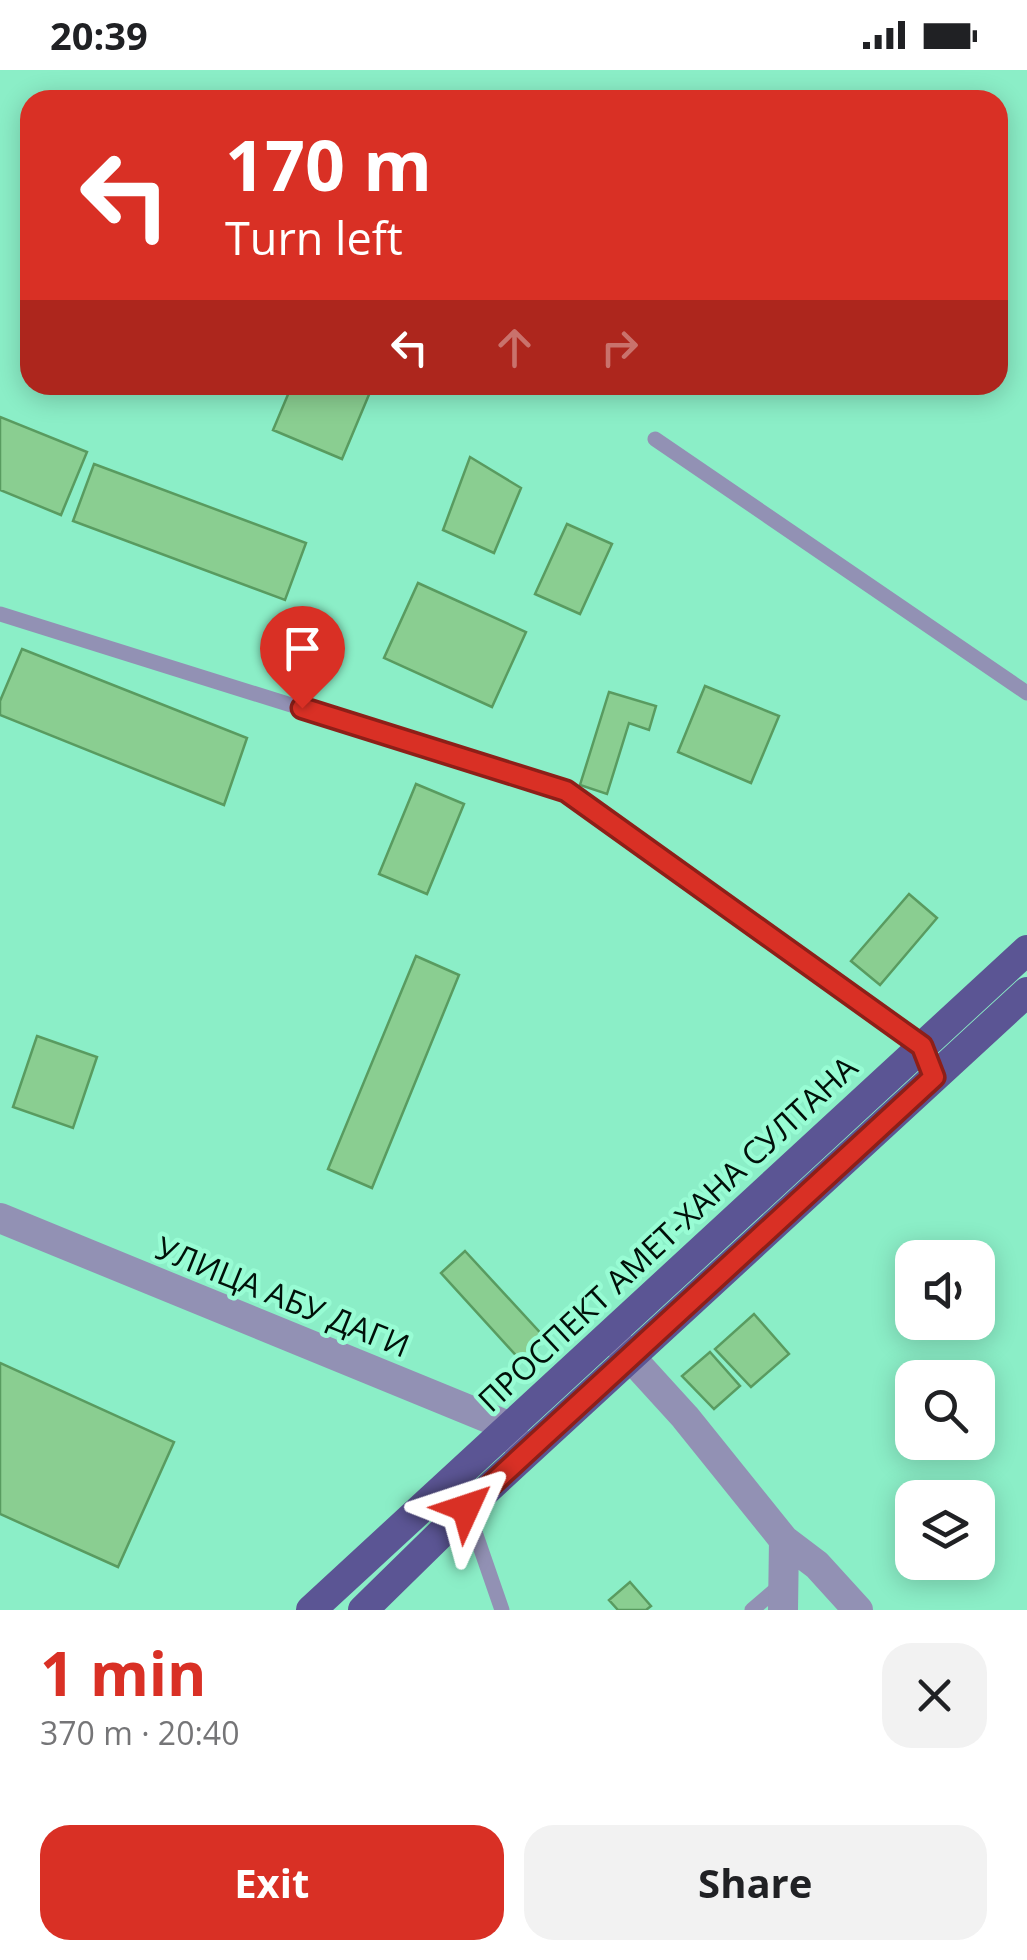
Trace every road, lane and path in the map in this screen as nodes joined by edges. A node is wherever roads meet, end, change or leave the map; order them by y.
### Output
1 (655, 438) dead end
2 (0, 614) edge
3 (1027, 693) edge
4 (1027, 950) edge
5 (1027, 992) edge
6 (922, 1046) junction
7 (934, 1077) junction
8 (0, 1218) edge
9 (609, 1334) junction
10 (630, 1356) junction
11 (508, 1426) junction
12 (523, 1456) junction
13 (458, 1473) junction
14 (466, 1508) junction
15 (784, 1540) junction
16 (783, 1596) edge
17 (311, 1610) edge
18 (364, 1610) edge
19 (502, 1610) edge
20 (752, 1610) edge
21 (858, 1610) edge

1 - 3 lane
2 - 6 lane
4 - 6 main road, ПРОСПЕКТ АМЕТ-ХАНА СУЛТАНА
5 - 7 main road
6 - 7 lane
6 - 9 main road, ПРОСПЕКТ АМЕТ-ХАНА СУЛТАНА
7 - 10 main road
8 - 11 street, УЛИЦА АБУ ДАГИ
9 - 10 street
9 - 11 main road, ПРОСПЕКТ АМЕТ-ХАНА СУЛТАНА
10 - 12 main road
10 - 15 street
11 - 12 street
11 - 13 main road, ПРОСПЕКТ АМЕТ-ХАНА СУЛТАНА
12 - 14 main road
13 - 14 lane
13 - 17 main road, ПРОСПЕКТ АМЕТ-ХАНА СУЛТАНА
14 - 18 main road
14 - 19 lane
15 - 16 street
15 - 21 street
16 - 20 lane

